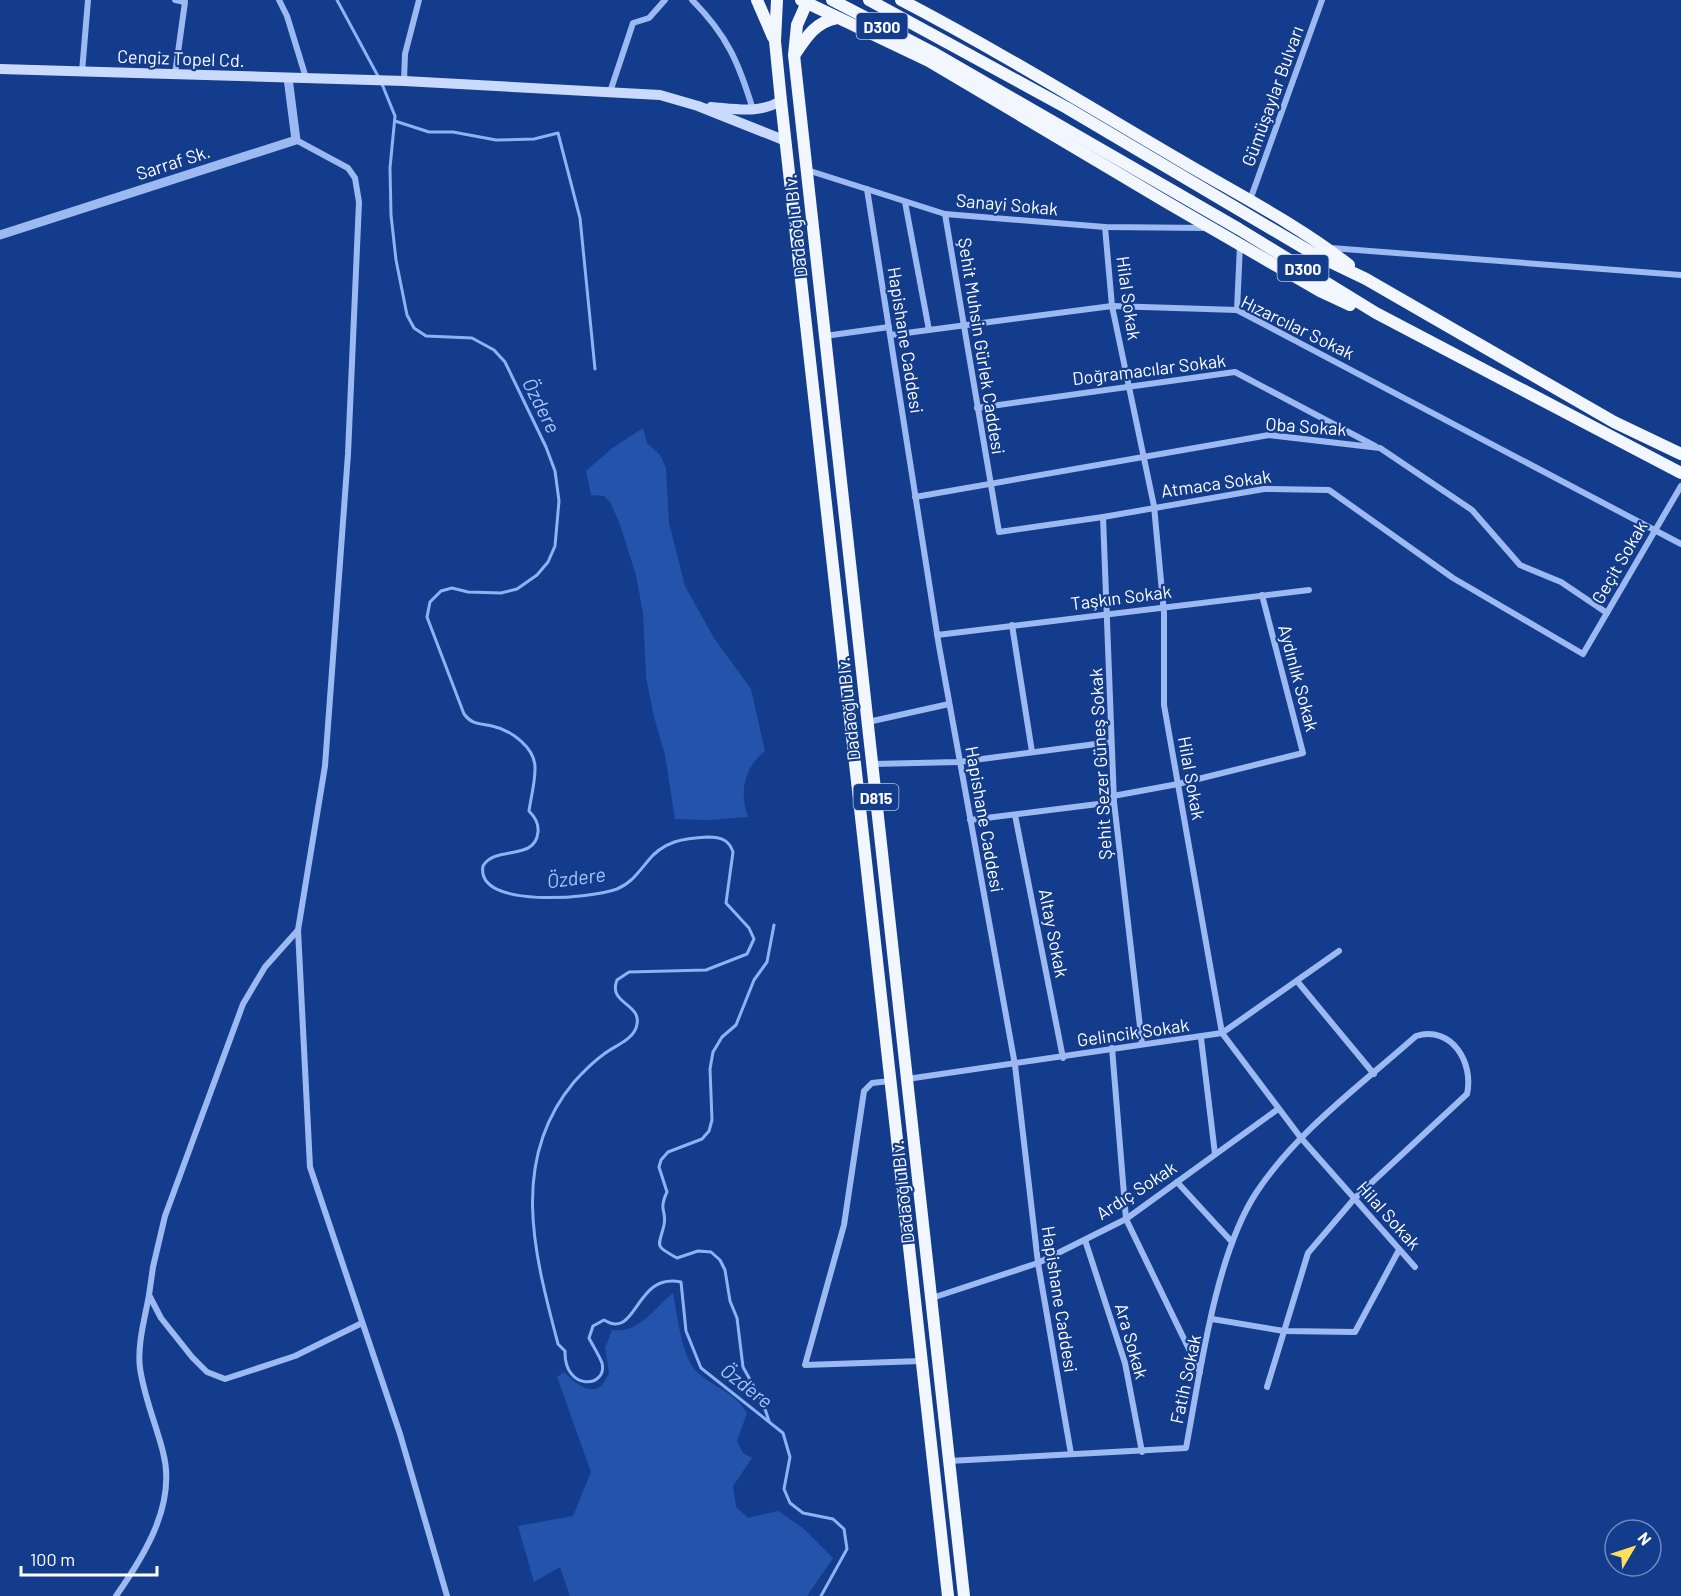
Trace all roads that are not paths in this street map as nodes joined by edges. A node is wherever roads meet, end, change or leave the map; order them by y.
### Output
1 (88, 0) edge
2 (175, 0) edge
3 (279, 0) edge
4 (419, 0) edge
5 (664, 0) edge
6 (692, 0) edge
7 (757, 0) edge
8 (777, 0) edge
9 (832, 0) edge
10 (868, 0) edge
11 (901, 0) edge
12 (1322, 0) edge
13 (805, 1) edge
14 (837, 18) junction
15 (775, 41) junction
16 (794, 55) junction
17 (0, 69) edge
18 (82, 72) junction
19 (175, 74) junction
20 (288, 78) junction
21 (306, 78) junction
22 (404, 81) junction
23 (610, 92) junction
24 (781, 101) junction
25 (698, 106) junction
26 (754, 111) junction
27 (296, 140) junction
28 (786, 141) junction
29 (807, 170) junction
30 (867, 189) junction
31 (905, 202) junction
32 (1249, 202) junction
33 (945, 214) junction
34 (1105, 227) junction
35 (1212, 228) junction
36 (0, 235) edge
37 (1240, 243) junction
38 (1327, 248) junction
39 (1681, 275) edge
40 (1366, 279) junction
41 (1112, 306) junction
42 (1237, 310) junction
43 (1376, 313) junction
44 (965, 325) junction
45 (888, 327) junction
46 (929, 330) junction
47 (891, 335) junction
48 (825, 336) junction
49 (1129, 386) junction
50 (976, 408) junction
51 (1380, 448) junction
52 (1681, 454) edge
53 (1144, 457) junction
54 (1681, 473) edge
55 (989, 484) junction
56 (1681, 486) edge
57 (915, 497) junction
58 (1154, 506) junction
59 (1103, 517) junction
60 (1655, 529) junction
61 (1681, 544) edge
62 (1309, 590) dead end
63 (1262, 595) junction
64 (1164, 607) junction
65 (1607, 613) junction
66 (1108, 614) junction
67 (1012, 626) junction
68 (937, 634) junction
69 (1583, 654) joint
70 (949, 704) junction
71 (868, 722) junction
72 (1111, 742) junction
73 (1032, 752) junction
74 (959, 762) junction
75 (872, 764) junction
76 (1178, 784) junction
77 (1113, 799) junction
78 (1015, 815) junction
79 (970, 820) junction
80 (298, 930) junction
81 (1339, 951) dead end
82 (1297, 981) junction
83 (1222, 1033) junction
84 (1201, 1038) junction
85 (1142, 1044) junction
86 (1112, 1048) junction
87 (1064, 1058) junction
88 (1015, 1065) junction
89 (1374, 1074) junction
90 (907, 1079) junction
91 (890, 1081) junction
92 (1278, 1109) junction
93 (1301, 1138) junction
94 (1215, 1154) junction
95 (1177, 1182) junction
96 (1354, 1199) junction
97 (1126, 1219) junction
98 (1085, 1240) junction
99 (1232, 1242) junction
100 (1399, 1250) junction
101 (1038, 1263) junction
102 (1415, 1267) dead end
103 (149, 1295) junction
104 (932, 1298) junction
105 (1212, 1319) junction
106 (362, 1323) junction
107 (1284, 1330) junction
108 (921, 1361) junction
109 (1200, 1373) junction
110 (1267, 1387) dead end
111 (1142, 1452) junction
112 (1071, 1454) junction
113 (950, 1461) junction
114 (116, 1596) edge
115 (447, 1596) edge
116 (948, 1596) edge
117 (964, 1596) edge

1 - 18 street
2 - 19 street
3 - 21 street
4 - 22 street
5 - 23 street
6 - 26 street
7 - 15 highway
8 - 15 highway, Dadaoğlu Blv. / D815
9 - 43 highway, D300
10 - 40 highway, D300
11 - 32 highway
12 - 32 street, Gümüşaylar Bulvarı
13 - 14 highway
13 - 16 highway, Dadaoğlu Blv. / D815
14 - 16 highway
14 - 35 highway
15 - 24 highway, Dadaoğlu Blv. / D815
16 - 29 highway, Dadaoğlu Blv. / D815
17 - 18 main road, Cengiz Topel Cd.
18 - 19 main road, Cengiz Topel Cd.
19 - 20 main road, Cengiz Topel Cd.
20 - 21 main road, Cengiz Topel Cd.
20 - 27 street
21 - 22 main road, Cengiz Topel Cd.
22 - 23 main road
23 - 25 main road
24 - 26 main road
24 - 28 highway, Dadaoğlu Blv. / D815
25 - 26 main road
25 - 28 main road
27 - 36 street, Sarraf Sk.
27 - 80 street
28 - 91 highway, Dadaoğlu Blv. / D815
29 - 30 street, Sanayi Sokak
29 - 48 highway, Dadaoğlu Blv. / D815
30 - 31 street, Sanayi Sokak
30 - 45 street, Hapishane Caddesi
31 - 33 street, Sanayi Sokak
31 - 46 street
32 - 38 highway
33 - 34 street, Sanayi Sokak
33 - 44 street, Şehit Muhsin Gürlek Caddesi
34 - 35 street, Sanayi Sokak
34 - 41 street, Hilal Sokak
35 - 37 highway
37 - 42 street
37 - 43 highway
38 - 39 street
38 - 40 highway
40 - 52 highway, D300
41 - 42 street, Hızarcılar Sokak
41 - 44 street, Hızarcılar Sokak
41 - 49 street, Hilal Sokak
42 - 60 street, Hızarcılar Sokak
43 - 54 highway, D300
44 - 46 street, Hızarcılar Sokak
44 - 50 street, Şehit Muhsin Gürlek Caddesi
45 - 47 street, Hapishane Caddesi
45 - 48 street
46 - 47 street, Hızarcılar Sokak
47 - 57 street, Hapishane Caddesi
48 - 71 highway, Dadaoğlu Blv. / D815
49 - 50 street, Doğramacılar Sokak
49 - 51 street, Doğramacılar Sokak
49 - 53 street, Hilal Sokak
50 - 55 street, Şehit Muhsin Gürlek Caddesi
51 - 53 street, Oba Sokak
51 - 65 street, Oba Sokak
53 - 55 street, Oba Sokak
53 - 58 street, Hilal Sokak
55 - 57 street, Oba Sokak
55 - 59 street, Atmaca Sokak
56 - 60 street, Geçit Sokak
57 - 68 street, Hapishane Caddesi
58 - 59 street, Atmaca Sokak
58 - 64 street, Hilal Sokak
58 - 69 street, Atmaca Sokak
59 - 66 street, Şehit Sezer Güneş Sokak
60 - 61 street, Hızarcılar Sokak
60 - 65 street, Geçit Sokak
62 - 63 street, Taşkın Sokak
63 - 64 street, Taşkın Sokak
63 - 76 street, Aydınlık Sokak
64 - 66 street, Taşkın Sokak
64 - 76 street, Hilal Sokak
65 - 69 street, Geçit Sokak
66 - 67 street, Taşkın Sokak
66 - 72 street, Şehit Sezer Güneş Sokak
67 - 68 street, Taşkın Sokak
67 - 73 street
68 - 70 street, Hapishane Caddesi
70 - 71 street
70 - 74 street, Hapishane Caddesi
71 - 75 highway, Dadaoğlu Blv. / D815
72 - 73 street
72 - 77 street, Şehit Sezer Güneş Sokak
73 - 74 street
74 - 75 street
74 - 79 street, Hapishane Caddesi
75 - 90 highway, Dadaoğlu Blv. / D815
76 - 77 street, Aydınlık Sokak
76 - 83 street, Hilal Sokak
77 - 78 street, Aydınlık Sokak
77 - 85 street, Şehit Sezer Güneş Sokak
78 - 79 street, Aydınlık Sokak
78 - 87 street, Altay Sokak
79 - 88 street, Hapishane Caddesi
80 - 103 street
80 - 106 street
81 - 82 street, Gelincik Sokak
82 - 83 street, Gelincik Sokak
82 - 89 street
83 - 84 street, Gelincik Sokak
83 - 92 street, Hilal Sokak
84 - 85 street, Gelincik Sokak
84 - 94 street
85 - 86 street, Gelincik Sokak
86 - 87 street, Gelincik Sokak
86 - 97 street
87 - 88 street, Gelincik Sokak
88 - 90 street, Gelincik Sokak
88 - 101 street, Hapishane Caddesi
89 - 93 street, Fatih Sokak
89 - 96 street, Fatih Sokak
90 - 104 highway, Dadaoğlu Blv. / D815
91 - 108 highway, Dadaoğlu Blv. / D815
91 - 108 street
92 - 93 street, Hilal Sokak
92 - 94 street, Ardıç Sokak
93 - 96 street, Hilal Sokak
93 - 99 street, Fatih Sokak
94 - 95 street, Ardıç Sokak
95 - 97 street, Ardıç Sokak
95 - 99 street
96 - 100 street, Hilal Sokak
96 - 107 street, Fatih Sokak
97 - 98 street, Ardıç Sokak
97 - 109 street
98 - 101 street, Ardıç Sokak
98 - 111 street, Ara Sokak
99 - 105 street, Fatih Sokak
100 - 102 street, Hilal Sokak
100 - 107 street
101 - 104 street, Ardıç Sokak
101 - 112 street, Hapishane Caddesi
103 - 106 street
103 - 114 street
104 - 113 highway, Dadaoğlu Blv. / D815
105 - 107 street
105 - 109 street, Fatih Sokak
106 - 115 street
107 - 110 street, Fatih Sokak
108 - 116 highway, Dadaoğlu Blv. / D815
109 - 111 street, Fatih Sokak
111 - 112 street, Fatih Sokak
112 - 113 street, Fatih Sokak
113 - 117 highway, Dadaoğlu Blv. / D815

